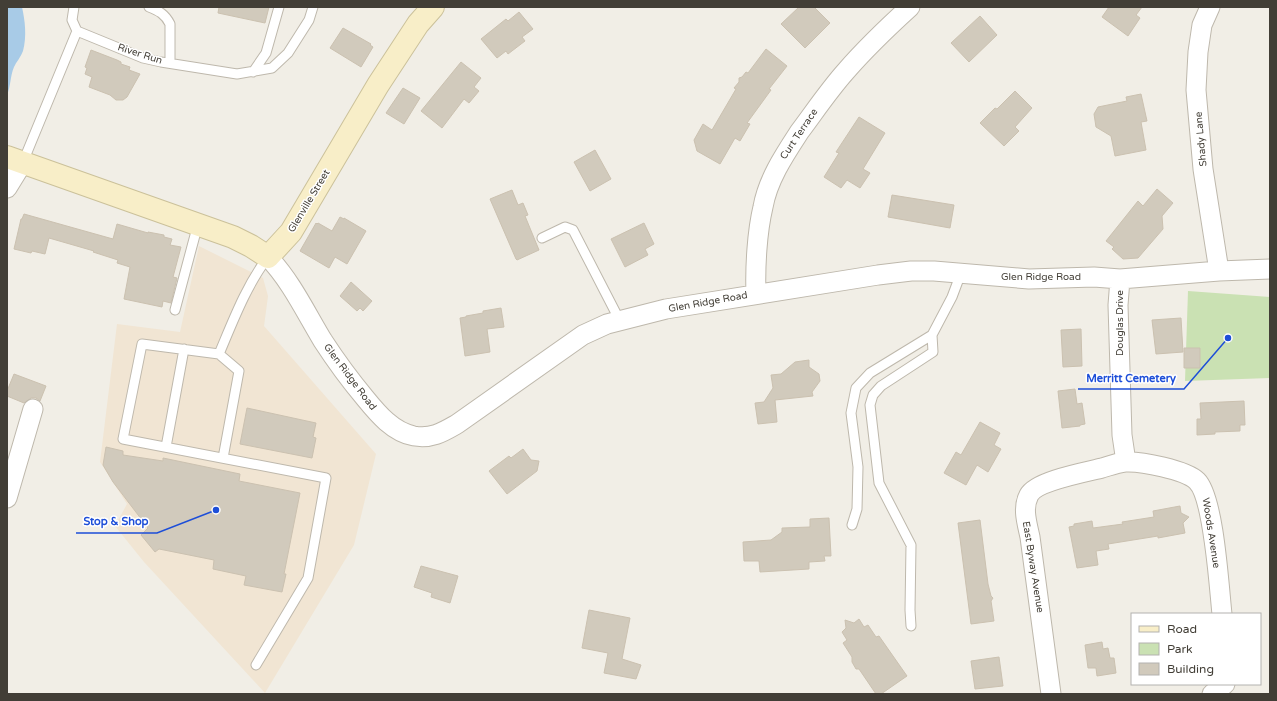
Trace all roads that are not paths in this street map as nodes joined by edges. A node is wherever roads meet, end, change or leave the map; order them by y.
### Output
1 (74, 7) edge
2 (149, 7) edge
3 (279, 7) edge
4 (313, 7) edge
5 (433, 7) edge
6 (910, 7) edge
7 (1210, 7) edge
8 (77, 31) junction
9 (170, 63) junction
10 (252, 72) junction
11 (15, 160) edge
12 (7, 188) edge
13 (198, 224) junction
14 (542, 238) dead end
15 (268, 257) junction
16 (1270, 269) edge
17 (1219, 271) junction
18 (961, 273) junction
19 (1120, 279) junction
20 (756, 294) junction
21 (174, 310) dead end
22 (620, 320) junction
23 (932, 336) junction
24 (184, 349) junction
25 (219, 354) junction
26 (33, 409) dead end
27 (166, 447) junction
28 (223, 458) junction
29 (1126, 462) junction
30 (7, 498) edge
31 (852, 525) dead end
32 (1222, 613) edge
33 (911, 626) dead end
34 (256, 665) dead end
35 (1224, 685) edge
36 (1051, 694) edge
37 (1212, 694) edge

1 - 8 lane
2 - 9 lane
3 - 10 lane
4 - 10 lane, River Run
5 - 15 main road, Glenville Street
6 - 20 street, Curt Terrace
7 - 17 street, Shady Lane
8 - 9 lane, River Run
8 - 11 lane
9 - 10 lane, River Run
11 - 12 street
11 - 13 main road
13 - 15 main road
13 - 21 lane
14 - 22 lane
15 - 22 street, Glen Ridge Road
15 - 25 lane
16 - 17 street, Glen Ridge Road
17 - 19 street, Glen Ridge Road
18 - 19 street, Glen Ridge Road
18 - 20 street, Glen Ridge Road
18 - 23 lane
19 - 29 street, Douglas Drive
20 - 22 street, Glen Ridge Road
23 - 31 lane
23 - 33 lane
24 - 25 lane
24 - 27 lane
24 - 27 lane
25 - 28 lane
26 - 30 street
27 - 28 lane
28 - 34 lane
29 - 32 street, Woods Avenue
29 - 36 street, East Byway Avenue
35 - 37 street

